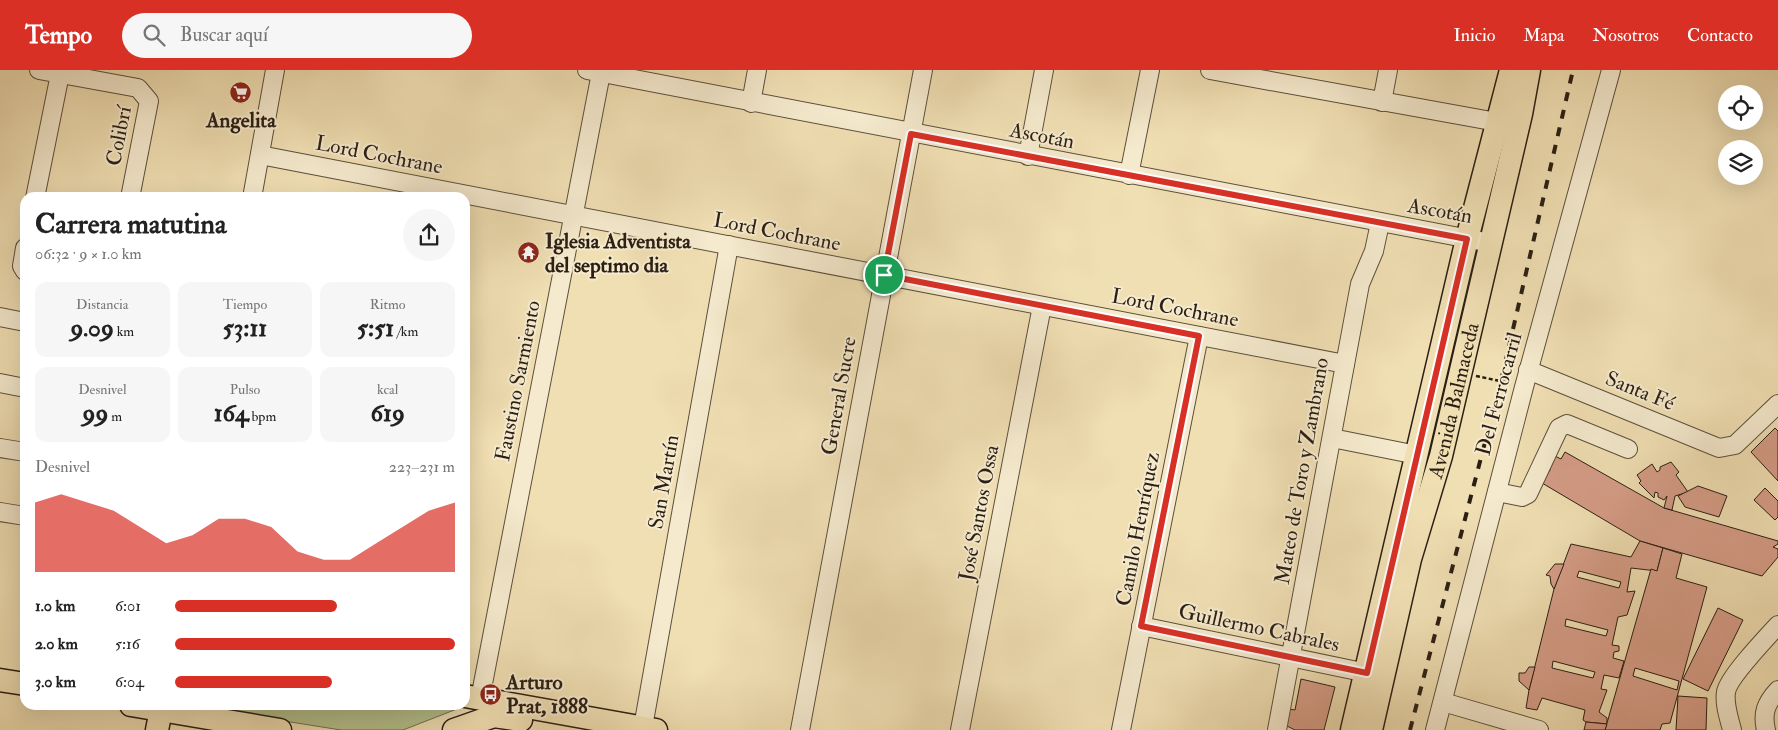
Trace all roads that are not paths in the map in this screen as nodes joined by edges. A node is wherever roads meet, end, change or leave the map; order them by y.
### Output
1 (39, 70) edge
2 (275, 70) edge
3 (757, 70) edge
4 (922, 70) edge
5 (1044, 70) edge
6 (1150, 70) edge
7 (1210, 70) edge
8 (1388, 70) edge
9 (1511, 70) edge
10 (1529, 70) edge
11 (1611, 70) edge
12 (594, 71) edge
13 (60, 74) junction
14 (646, 76) edge
15 (1382, 102) junction
16 (751, 103) junction
17 (1497, 122) junction
18 (911, 134) junction
19 (260, 155) junction
20 (1028, 156) junction
21 (1129, 175) junction
22 (416, 191) edge
23 (36, 192) edge
24 (131, 192) edge
25 (253, 192) edge
26 (470, 199) edge
27 (573, 215) junction
28 (1380, 223) junction
29 (1467, 239) junction
30 (1490, 243) junction
31 (729, 245) junction
32 (884, 275) junction
33 (1042, 306) junction
34 (0, 317) edge
35 (20, 321) edge
36 (1199, 336) junction
37 (1345, 364) junction
38 (1526, 378) junction
39 (0, 383) edge
40 (20, 387) edge
41 (1778, 404) edge
42 (1332, 438) junction
43 (0, 448) edge
44 (1628, 449) dead end
45 (20, 451) edge
46 (1417, 455) junction
47 (1497, 492) junction
48 (0, 512) edge
49 (20, 515) edge
50 (1778, 625) edge
51 (1141, 626) junction
52 (1291, 657) junction
53 (0, 666) edge
54 (20, 669) edge
55 (1367, 673) junction
56 (0, 680) edge
57 (20, 683) edge
58 (1778, 690) edge
59 (1442, 702) junction
60 (146, 710) edge
61 (476, 711) edge
62 (160, 715) edge
63 (649, 729) edge
64 (280, 730) edge
65 (454, 730) edge
66 (571, 730) edge
67 (800, 730) edge
68 (960, 730) edge
69 (1121, 730) edge
70 (1277, 730) edge
71 (1352, 730) edge
72 (1371, 730) edge
73 (1435, 730) edge
74 (1539, 730) edge
75 (1732, 730) edge
76 (1766, 730) edge

1 - 13 street
2 - 19 street
3 - 16 street
4 - 18 street, General Sucre
5 - 20 street
6 - 21 street
7 - 15 street
8 - 15 street
9 - 17 main road, Avenida Balmaceda
10 - 30 main road, Avenida Balmaceda
11 - 38 street, Del Ferrocarril
12 - 14 street, Ascotán
12 - 27 street, Faustino Sarmiento
13 - 23 street
13 - 24 street, Colibrí
14 - 16 street, Ascotán
15 - 17 street
16 - 18 street, Ascotán
17 - 29 main road, Avenida Balmaceda
18 - 20 street, Ascotán
18 - 32 street, General Sucre
19 - 22 street, Lord Cochrane
19 - 25 street
20 - 21 street, Ascotán
21 - 28 street, Ascotán
26 - 27 street, Lord Cochrane
27 - 31 street, Lord Cochrane
27 - 61 street, Faustino Sarmiento
28 - 29 street, Ascotán
28 - 37 street, Mateo de Toro y Zambrano
29 - 30 street, Ascotán
29 - 46 main road, Avenida Balmaceda
30 - 72 main road, Avenida Balmaceda
31 - 32 street, Lord Cochrane
31 - 63 street, San Martín
32 - 33 street, Lord Cochrane
32 - 67 street, General Sucre
33 - 36 street, Lord Cochrane
33 - 68 street, José Santos Ossa
34 - 35 street
36 - 37 street, Lord Cochrane
36 - 51 street, Camilo Henríquez
37 - 42 street, Mateo de Toro y Zambrano
38 - 41 street, Santa Fé
38 - 47 street, Del Ferrocarril
39 - 40 street
42 - 46 street
42 - 52 street, Mateo de Toro y Zambrano
43 - 45 street
44 - 47 street
46 - 55 main road, Avenida Balmaceda
47 - 59 street, Del Ferrocarril
48 - 49 street
50 - 75 street
51 - 52 street, Guillermo Cabrales
51 - 69 street, Camilo Henríquez
52 - 55 street, Guillermo Cabrales
52 - 70 street, Mateo de Toro y Zambrano
53 - 54 main road
55 - 71 main road, Avenida Balmaceda
56 - 57 main road
58 - 76 street
59 - 73 street, Del Ferrocarril
59 - 74 street
60 - 62 main road
61 - 63 main road
61 - 65 main road
61 - 66 main road
62 - 64 main road

